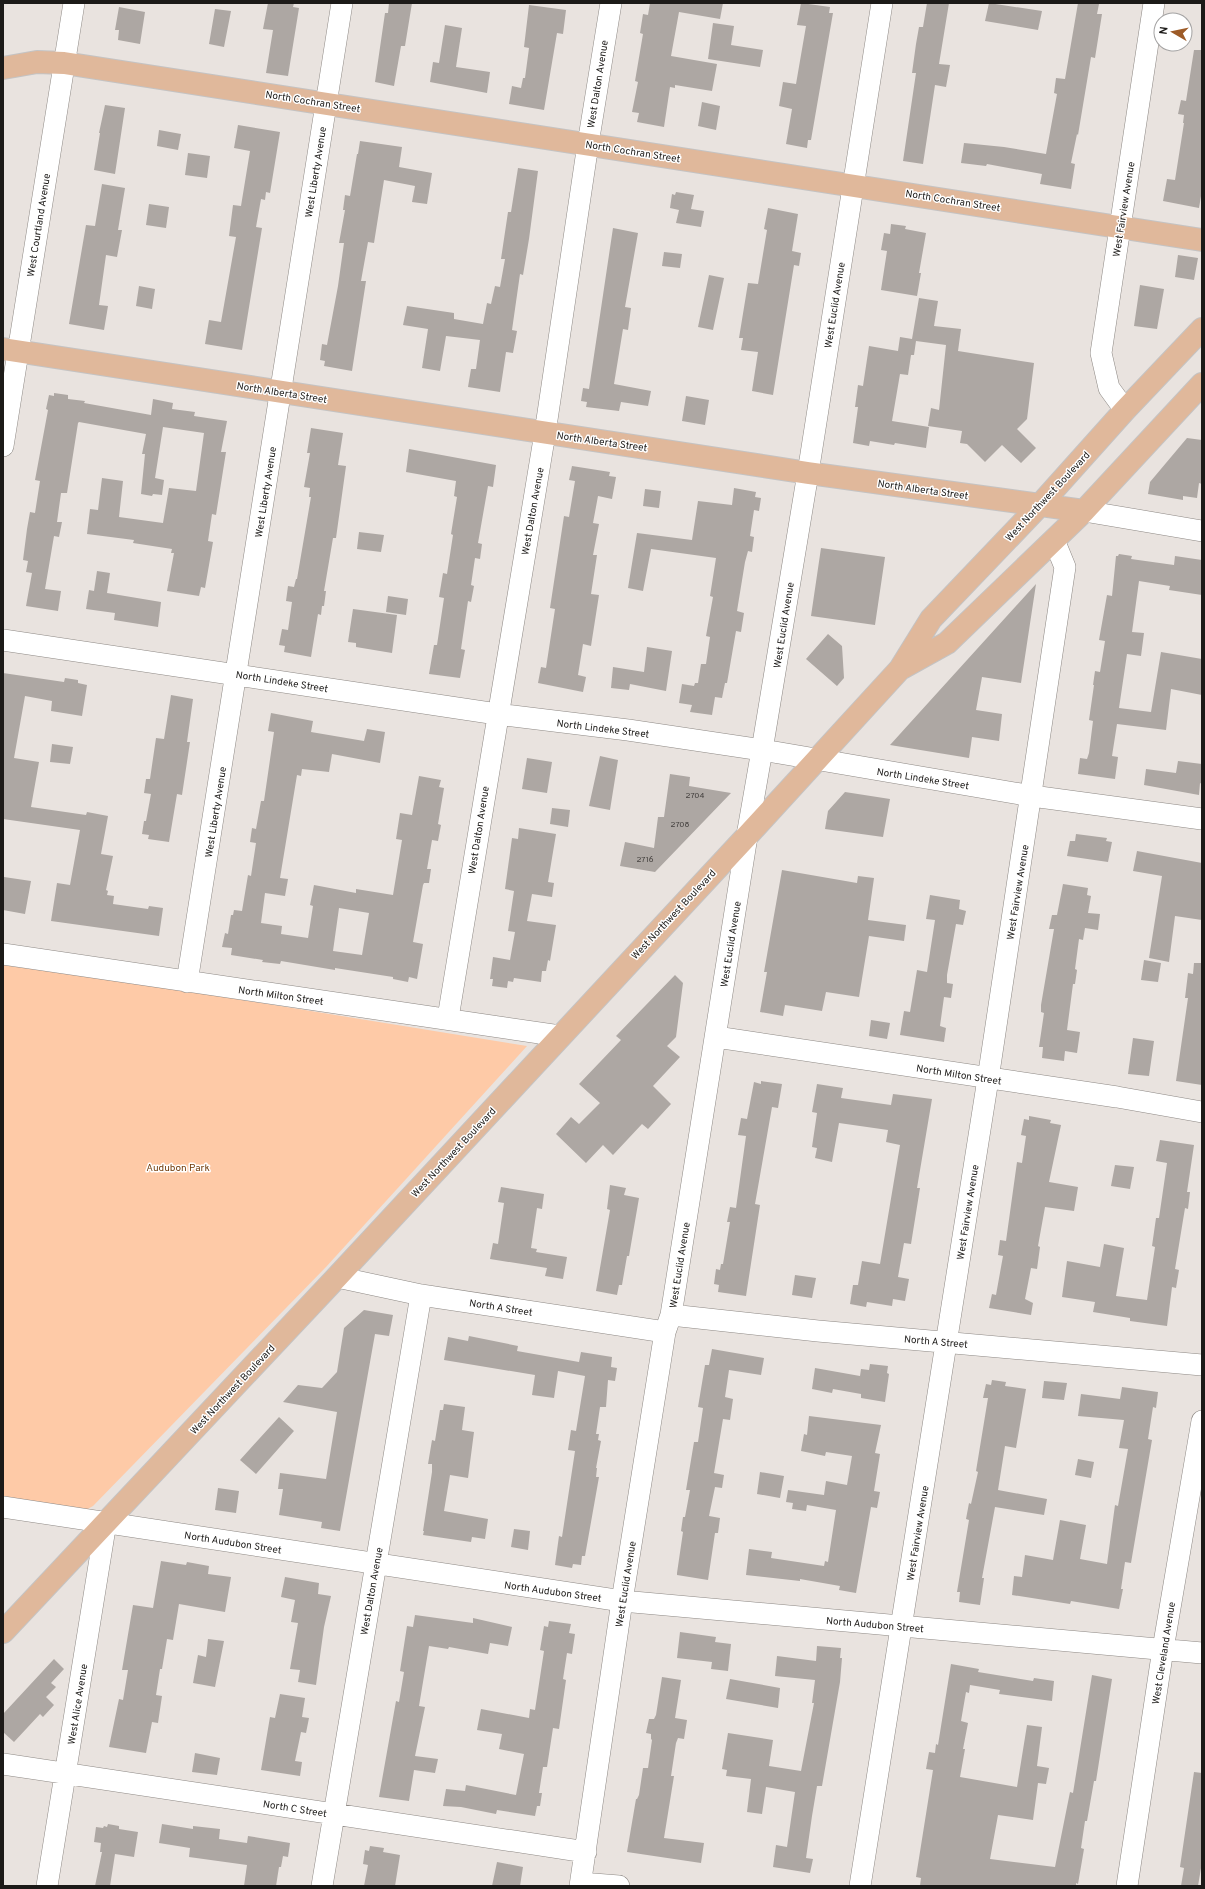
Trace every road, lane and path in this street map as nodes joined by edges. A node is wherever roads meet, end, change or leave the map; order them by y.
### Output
1 (74, 3) edge
2 (342, 3) edge
3 (611, 3) edge
4 (882, 3) edge
5 (1154, 3) edge
6 (64, 63) junction
7 (3, 68) edge
8 (326, 103) junction
9 (588, 144) junction
10 (853, 185) junction
11 (1120, 227) junction
12 (1202, 240) edge
13 (1202, 329) edge
14 (10, 350) edge
15 (1202, 384) edge
16 (280, 392) junction
17 (1125, 410) junction
18 (545, 433) junction
19 (3, 446) edge
20 (808, 473) junction
21 (1039, 506) junction
22 (1084, 511) junction
23 (1202, 531) edge
24 (1054, 540) junction
25 (3, 640) edge
26 (900, 669) junction
27 (236, 674) junction
28 (497, 714) junction
29 (762, 750) junction
30 (815, 760) junction
31 (1032, 796) junction
32 (1202, 819) edge
33 (746, 836) junction
34 (3, 954) edge
35 (187, 982) junction
36 (448, 1018) junction
37 (560, 1036) junction
38 (716, 1037) junction
39 (988, 1079) junction
40 (1202, 1112) edge
41 (337, 1277) junction
42 (421, 1295) junction
43 (668, 1324) junction
44 (947, 1342) junction
45 (1202, 1365) edge
46 (1202, 1421) edge
47 (3, 1507) edge
48 (106, 1522) junction
49 (376, 1565) junction
50 (622, 1601) junction
51 (902, 1626) junction
52 (3, 1632) edge
53 (1163, 1649) junction
54 (1202, 1653) edge
55 (3, 1764) edge
56 (66, 1773) junction
57 (334, 1814) junction
58 (586, 1852) junction
59 (581, 1884) edge
60 (48, 1886) edge
61 (322, 1886) edge
62 (619, 1886) edge
63 (860, 1886) edge
64 (1127, 1886) edge

1 - 6 street, West Courtland Avenue
2 - 8 street, West Liberty Avenue
3 - 9 street, West Dalton Avenue
4 - 10 street, West Euclid Avenue
5 - 11 street, West Fairview Avenue
6 - 7 main road, North Cochran Street
6 - 8 main road, North Cochran Street
6 - 14 street, West Courtland Avenue
8 - 9 main road, North Cochran Street
8 - 16 street, West Liberty Avenue
9 - 10 main road, North Cochran Street
9 - 18 street, West Dalton Avenue
10 - 11 main road, North Cochran Street
10 - 20 street, West Euclid Avenue
11 - 12 main road, North Cochran Street
11 - 17 street, West Fairview Avenue
13 - 17 main road, West Northwest Boulevard
14 - 16 main road, North Alberta Street
14 - 19 street, West Courtland Avenue
15 - 22 main road, West Northwest Boulevard
16 - 18 main road, North Alberta Street
16 - 27 street, West Liberty Avenue
17 - 21 main road, West Northwest Boulevard
18 - 20 main road, North Alberta Street
18 - 28 street, West Dalton Avenue
20 - 21 main road, North Alberta Street
20 - 29 street, West Euclid Avenue
21 - 22 main road, North Alberta Street
21 - 26 main road, West Northwest Boulevard
22 - 23 street, North Alberta Street
22 - 24 main road, West Northwest Boulevard
24 - 26 main road, West Northwest Boulevard
24 - 31 street, West Fairview Avenue
25 - 27 street, North Lindeke Street
26 - 30 main road, West Northwest Boulevard
27 - 28 street, North Lindeke Street
27 - 35 street, West Liberty Avenue
28 - 29 street, North Lindeke Street
28 - 36 street, West Dalton Avenue
29 - 30 street, North Lindeke Street
29 - 33 street, West Euclid Avenue
30 - 31 street, North Lindeke Street
30 - 33 main road, West Northwest Boulevard
31 - 32 street, North Lindeke Street
31 - 39 street, West Fairview Avenue
33 - 37 main road, West Northwest Boulevard
33 - 38 street, West Euclid Avenue
34 - 35 street, North Milton Street
35 - 36 street, North Milton Street
36 - 37 street, North Milton Street
37 - 41 main road, West Northwest Boulevard
38 - 39 street, North Milton Street
38 - 43 street, West Euclid Avenue
39 - 40 street, North Milton Street
39 - 44 street, West Fairview Avenue
41 - 42 street, North A Street
41 - 48 main road, West Northwest Boulevard
42 - 43 street, North A Street
42 - 49 street, West Dalton Avenue
43 - 44 street, North A Street
43 - 50 street, West Euclid Avenue
44 - 45 street, North A Street
44 - 51 street, West Fairview Avenue
46 - 53 street, West Cleveland Avenue
47 - 48 street, North Audubon Street
48 - 49 street, North Audubon Street
48 - 52 main road, West Northwest Boulevard
48 - 56 street, West Alice Avenue
49 - 50 street, North Audubon Street
49 - 57 street, West Dalton Avenue
50 - 51 street, North Audubon Street
50 - 58 street, West Euclid Avenue
51 - 53 street, North Audubon Street
51 - 63 street, West Fairview Avenue
53 - 54 street, North Audubon Street
53 - 64 street, West Cleveland Avenue
55 - 56 street, North C Street
56 - 57 street, North C Street
56 - 60 street, West Alice Avenue
57 - 58 street, North C Street
57 - 61 street, West Dalton Avenue
58 - 59 street, West Euclid Avenue
59 - 62 street

